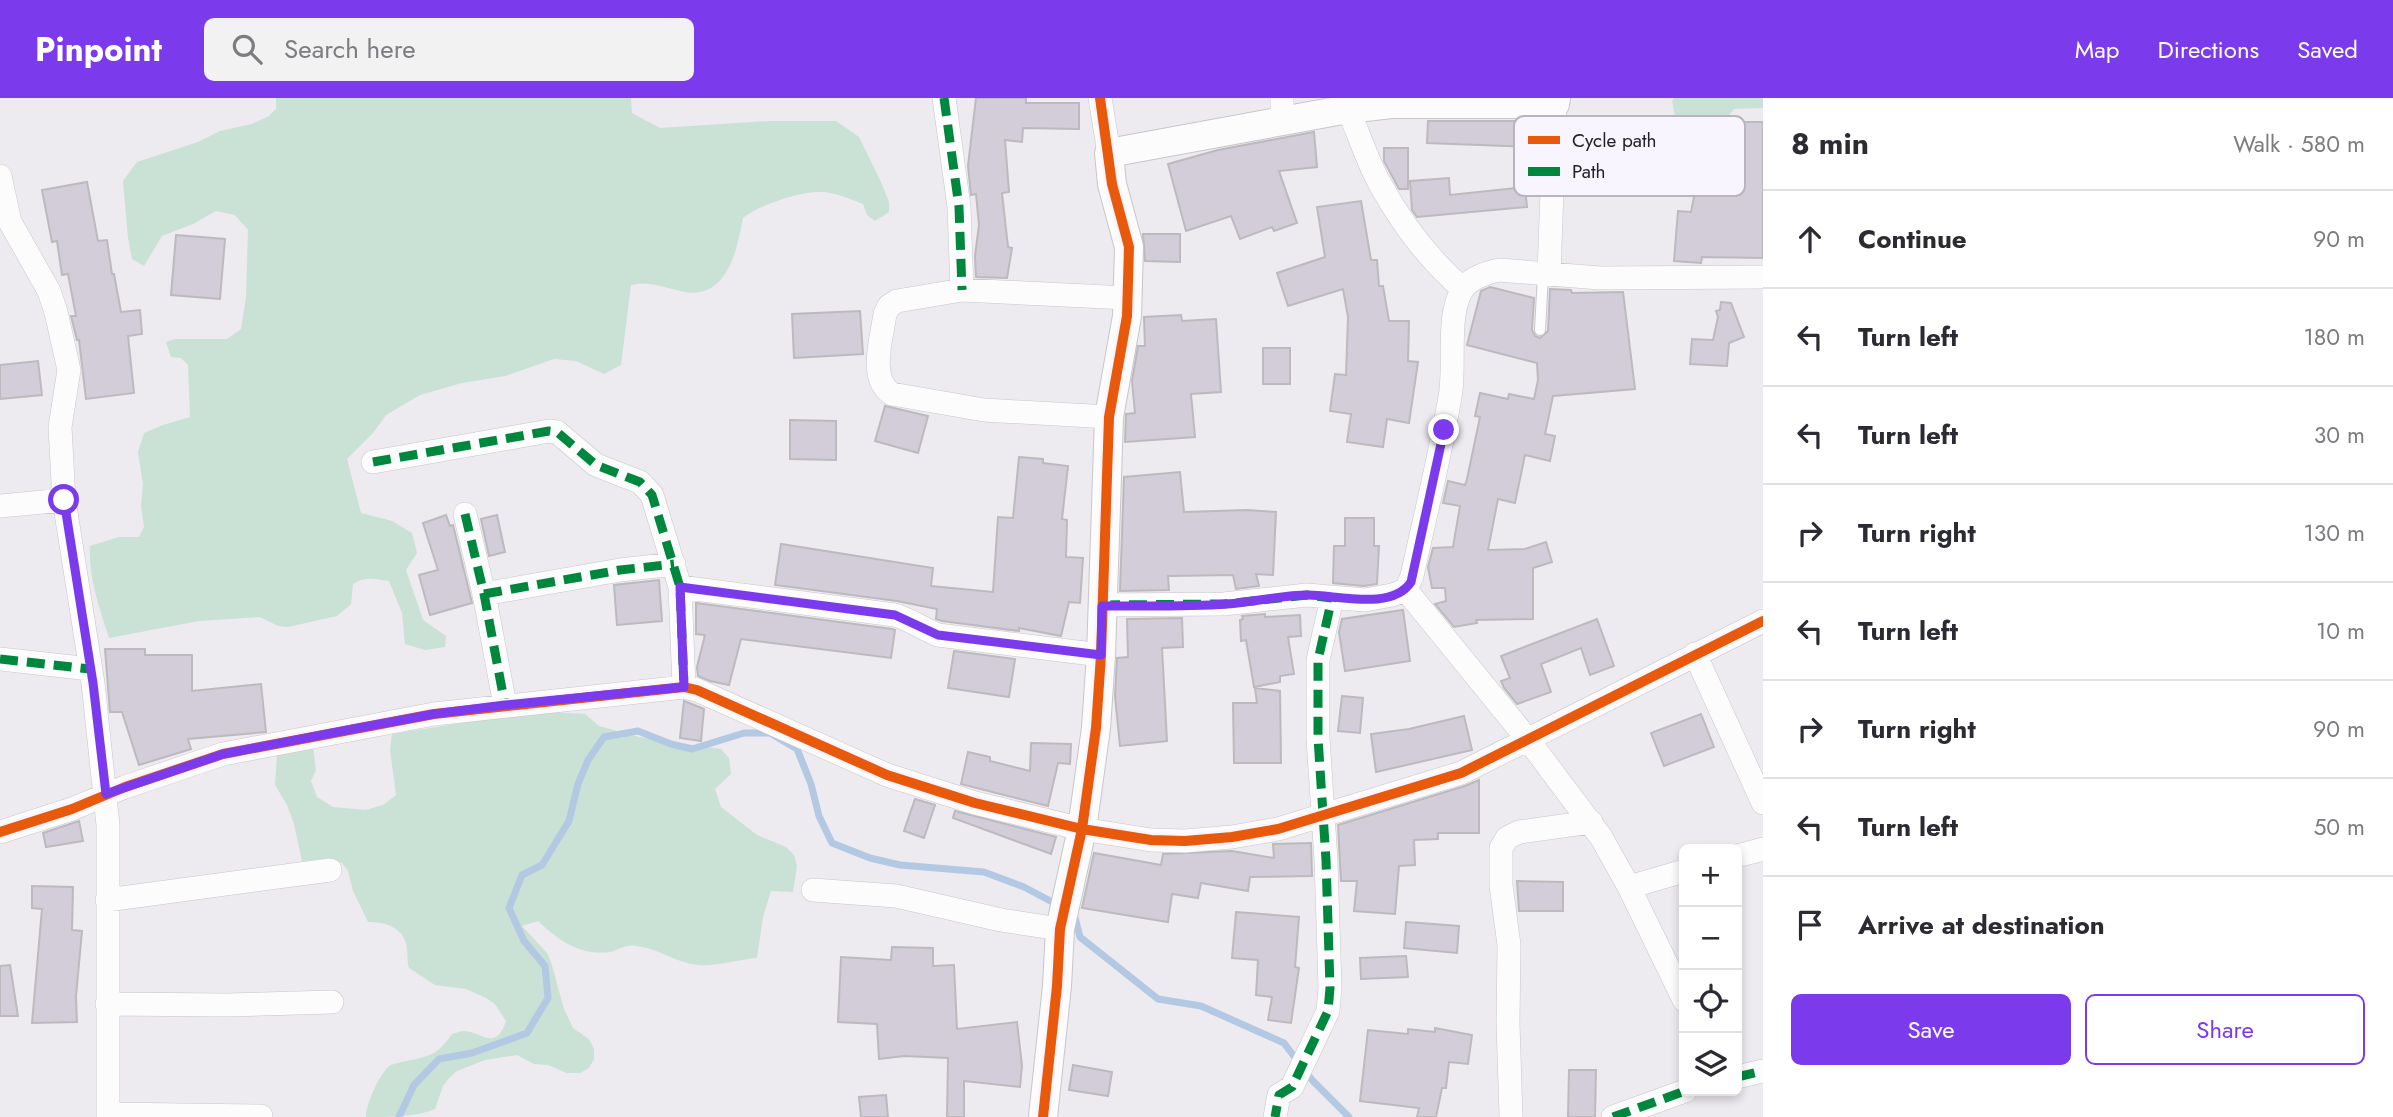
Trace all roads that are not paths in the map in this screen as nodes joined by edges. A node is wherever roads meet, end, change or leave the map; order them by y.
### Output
1 (944, 98) edge
2 (1100, 98) edge
3 (1555, 101) edge
4 (1349, 109) junction
5 (1282, 110) edge
6 (1109, 153) junction
7 (0, 176) edge
8 (1550, 196) edge
9 (1546, 275) junction
10 (1763, 277) edge
11 (1463, 289) junction
12 (962, 290) junction
13 (1127, 298) junction
14 (1540, 330) dead end
15 (1109, 417) junction
16 (373, 461) dead end
17 (64, 500) junction
18 (0, 506) edge
19 (465, 514) dead end
20 (674, 564) junction
21 (680, 587) junction
22 (1406, 590) junction
23 (484, 594) junction
24 (1332, 597) junction
25 (1102, 606) junction
26 (1763, 621) edge
27 (1695, 654) junction
28 (1101, 655) junction
29 (0, 659) edge
30 (89, 668) junction
31 (684, 687) junction
32 (505, 705) junction
33 (1530, 741) junction
34 (106, 794) junction
35 (1763, 803) edge
36 (1322, 815) junction
37 (1591, 822) junction
38 (1082, 829) junction
39 (0, 832) edge
40 (1763, 849) edge
41 (1742, 855) edge
42 (330, 870) dead end
43 (1679, 872) edge
44 (1629, 887) junction
45 (813, 890) dead end
46 (107, 900) junction
47 (1059, 929) junction
48 (1679, 990) edge
49 (332, 1002) dead end
50 (107, 1004) junction
51 (1763, 1071) edge
52 (1742, 1076) edge
53 (1679, 1093) edge
54 (108, 1115) edge
55 (261, 1116) edge
56 (1043, 1117) edge
57 (1275, 1117) edge
58 (1511, 1117) edge
59 (1613, 1117) edge

1 - 12 street
2 - 6 street
3 - 4 street
4 - 5 street
4 - 11 street
5 - 6 street
6 - 13 street
7 - 17 street
8 - 9 street
9 - 10 street
9 - 11 street
9 - 14 lane
11 - 22 street
12 - 13 street
12 - 15 street
13 - 15 street
15 - 25 street
16 - 20 street
17 - 18 street
17 - 30 street
19 - 23 street
20 - 21 street
20 - 23 street
21 - 28 street
21 - 31 street
22 - 24 street
22 - 33 street
23 - 32 street
24 - 25 street
24 - 36 street
25 - 28 street
26 - 27 street
27 - 33 street
27 - 35 street
28 - 38 street
29 - 30 street
30 - 34 street
31 - 32 street
31 - 38 street
32 - 34 street
33 - 36 street
33 - 37 street
34 - 39 street
34 - 46 street
36 - 38 street
36 - 57 street
37 - 44 street
37 - 58 street
38 - 47 street
40 - 41 street
42 - 46 street
43 - 44 street
44 - 48 street
45 - 47 street
46 - 50 street
47 - 56 street
49 - 50 street
50 - 54 street
51 - 52 street
53 - 59 street
54 - 55 street

